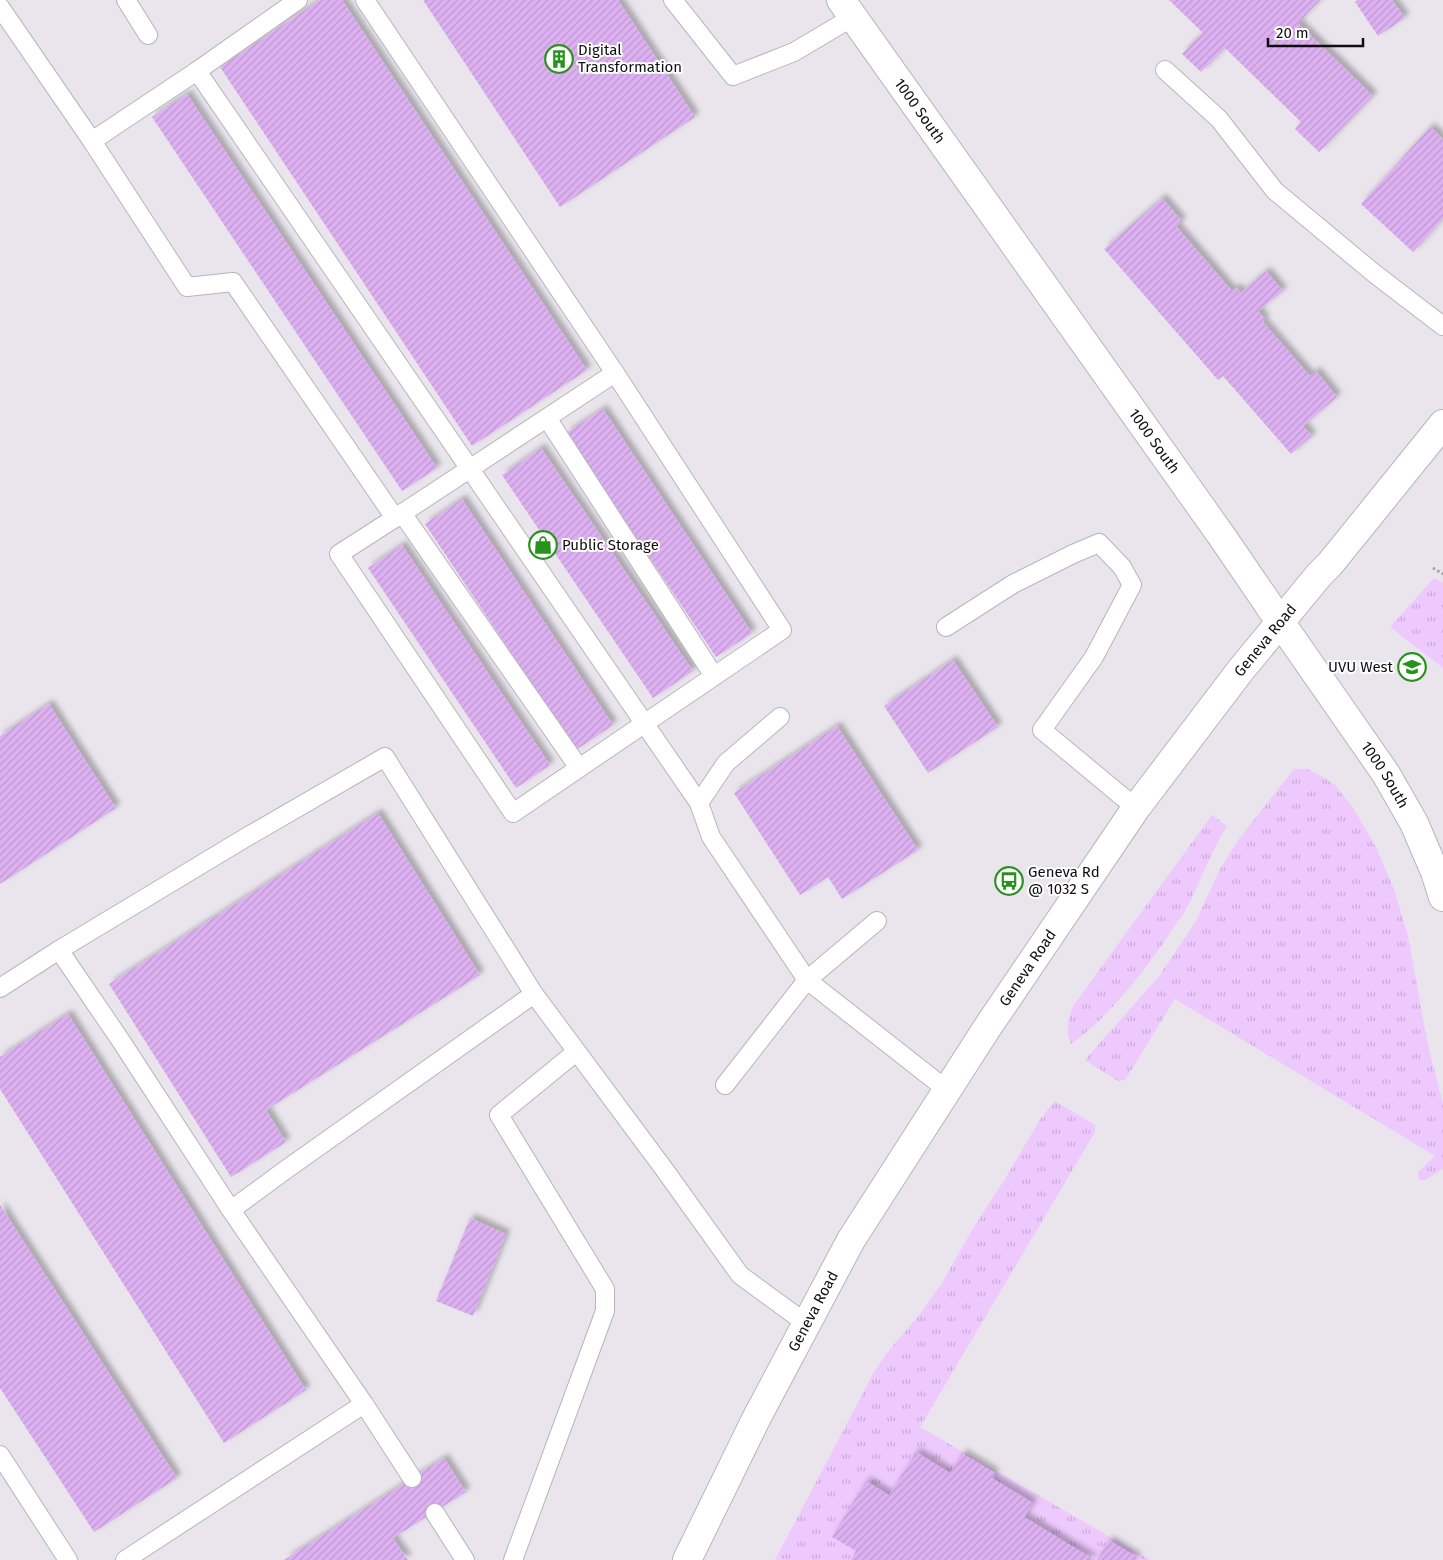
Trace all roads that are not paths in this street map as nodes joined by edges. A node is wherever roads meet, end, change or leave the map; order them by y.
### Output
1 (126, 0) edge
2 (298, 0) edge
3 (365, 0) edge
4 (673, 0) edge
5 (0, 7) edge
6 (847, 9) edge
7 (148, 35) dead end
8 (1165, 70) dead end
9 (197, 71) junction
10 (92, 141) junction
11 (1443, 326) edge
12 (615, 373) junction
13 (547, 418) junction
14 (1443, 424) edge
15 (470, 469) junction
16 (399, 515) junction
17 (1281, 623) junction
18 (946, 627) dead end
19 (714, 676) junction
20 (780, 717) dead end
21 (644, 723) junction
22 (579, 768) junction
23 (699, 803) junction
24 (1136, 808) junction
25 (1443, 897) edge
26 (877, 922) dead end
27 (59, 950) junction
28 (808, 980) junction
29 (0, 988) edge
30 (534, 994) junction
31 (576, 1052) junction
32 (725, 1085) dead end
33 (947, 1090) junction
34 (231, 1210) junction
35 (807, 1324) junction
36 (364, 1404) junction
37 (0, 1455) edge
38 (412, 1478) dead end
39 (435, 1513) dead end
40 (68, 1560) edge
41 (125, 1560) edge
42 (466, 1560) edge
43 (513, 1560) edge
44 (687, 1560) edge

1 - 7 lane
2 - 9 lane
3 - 12 lane
4 - 6 lane
5 - 10 lane
6 - 17 main road, 1000 South
8 - 11 lane
9 - 10 lane
9 - 15 lane
10 - 16 lane
12 - 13 lane
12 - 19 lane
13 - 15 lane
13 - 19 lane
14 - 17 main road, Geneva Road
15 - 16 lane
15 - 21 lane
16 - 22 lane
16 - 22 lane
17 - 24 main road, Geneva Road
17 - 25 main road, 1000 South
18 - 24 lane
19 - 21 lane
20 - 23 lane
21 - 22 lane
21 - 23 lane
23 - 28 lane
24 - 33 main road, Geneva Road
26 - 28 lane
27 - 29 lane
27 - 30 lane
27 - 34 lane
28 - 32 lane
28 - 33 lane
30 - 31 lane
30 - 34 lane
31 - 35 lane
31 - 43 lane
33 - 35 main road, Geneva Road
34 - 36 lane
35 - 44 main road, Geneva Road
36 - 38 lane
36 - 41 lane
37 - 40 lane
39 - 42 lane

